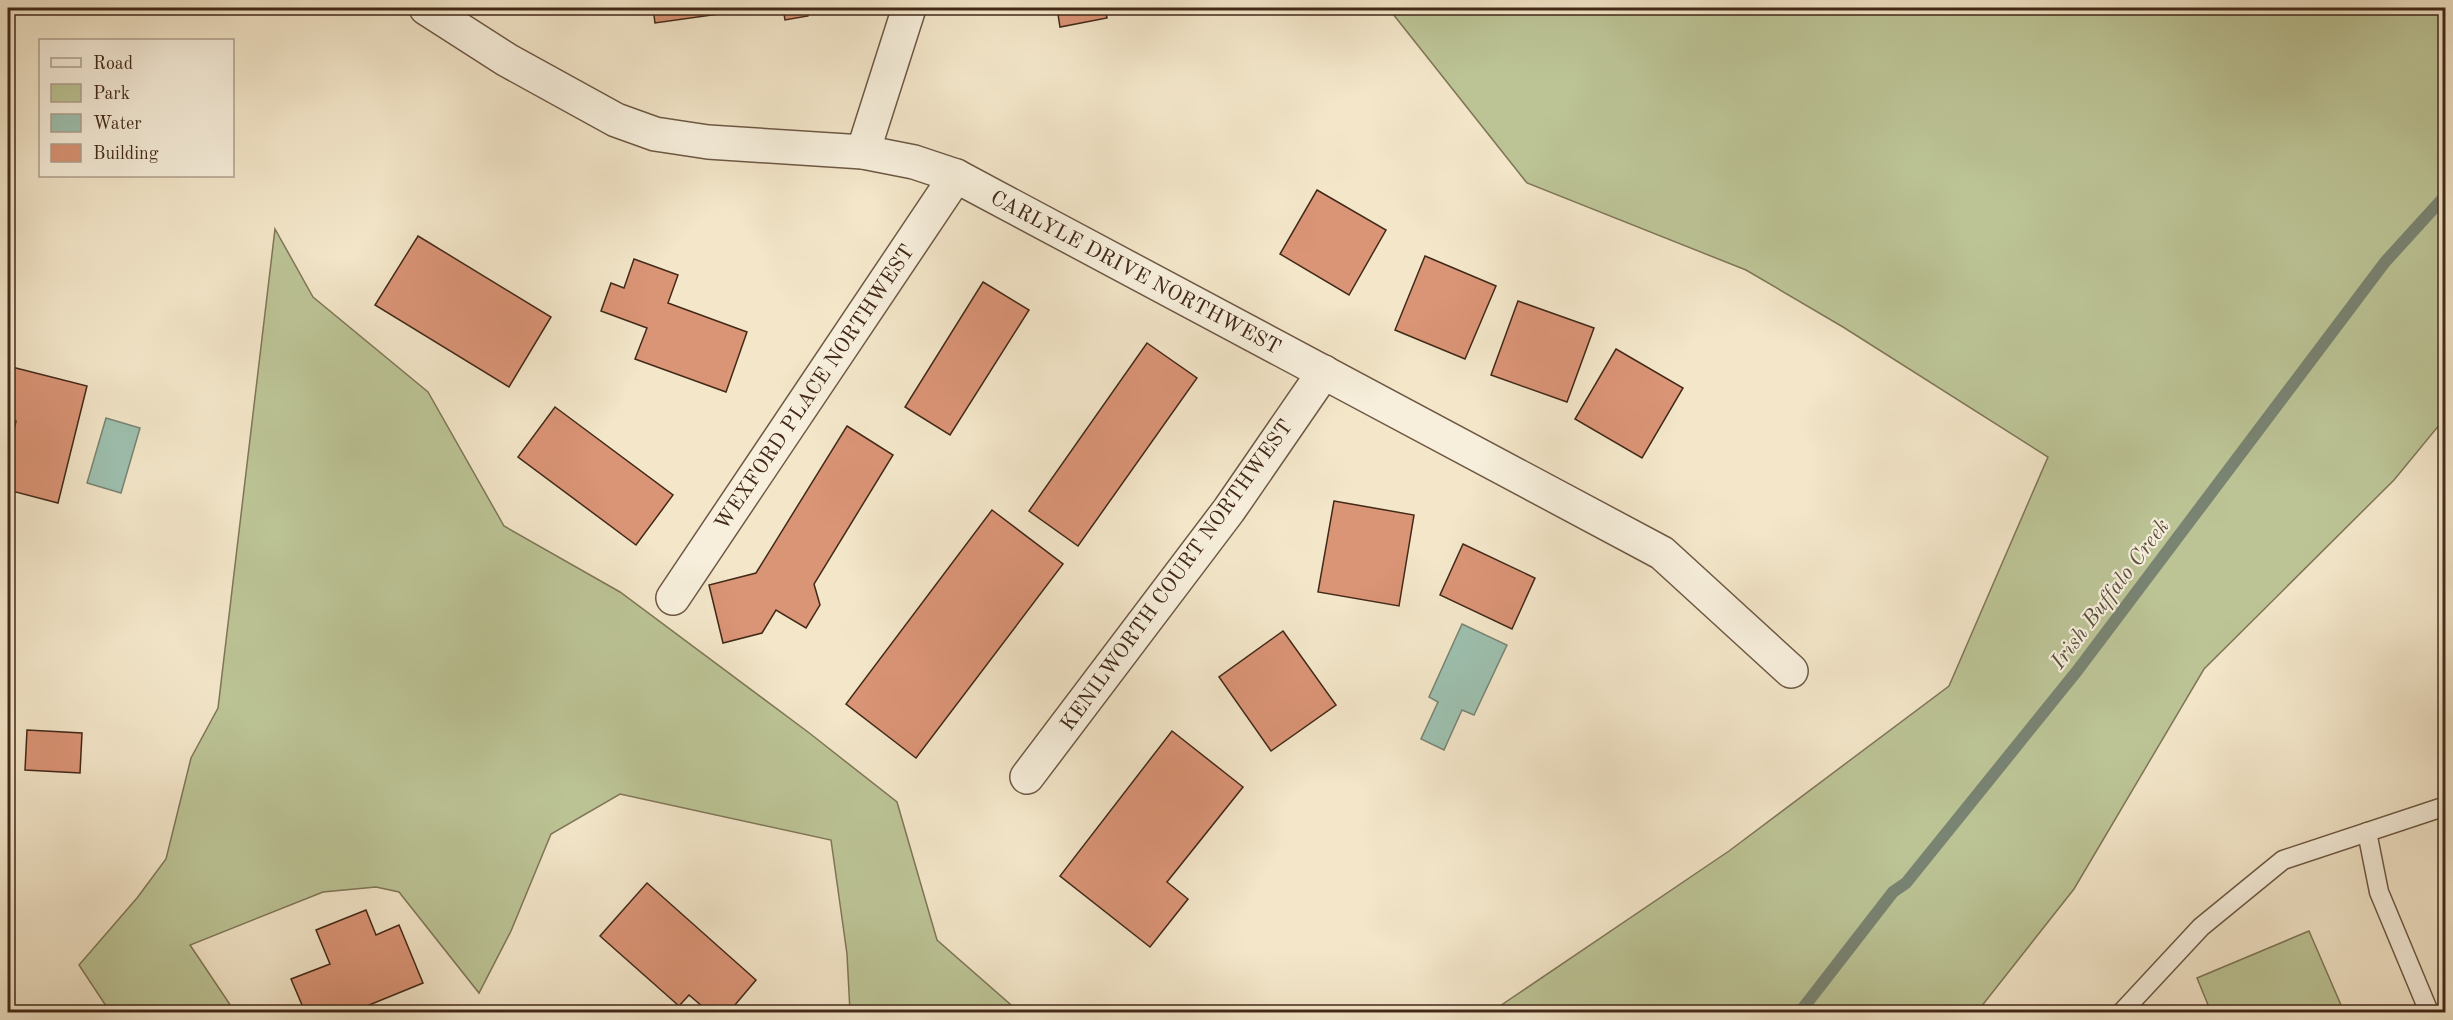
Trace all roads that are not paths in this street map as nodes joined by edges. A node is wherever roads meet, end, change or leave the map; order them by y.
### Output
1 (426, 8) edge
2 (909, 8) edge
3 (863, 152) junction
4 (956, 176) junction
5 (1324, 372) junction
6 (673, 598) dead end
7 (1791, 671) dead end
8 (1027, 777) dead end
9 (2445, 806) edge
10 (2367, 832) junction
11 (2122, 1012) edge
12 (2429, 1012) edge

1 - 3 street, CARLYLE DRIVE NORTHWEST
2 - 3 street
3 - 4 street, CARLYLE DRIVE NORTHWEST
4 - 5 street, CARLYLE DRIVE NORTHWEST
4 - 6 street, WEXFORD PLACE NORTHWEST
5 - 7 street, CARLYLE DRIVE NORTHWEST
5 - 8 street, KENILWORTH COURT NORTHWEST
9 - 10 lane
10 - 11 lane
10 - 12 lane

